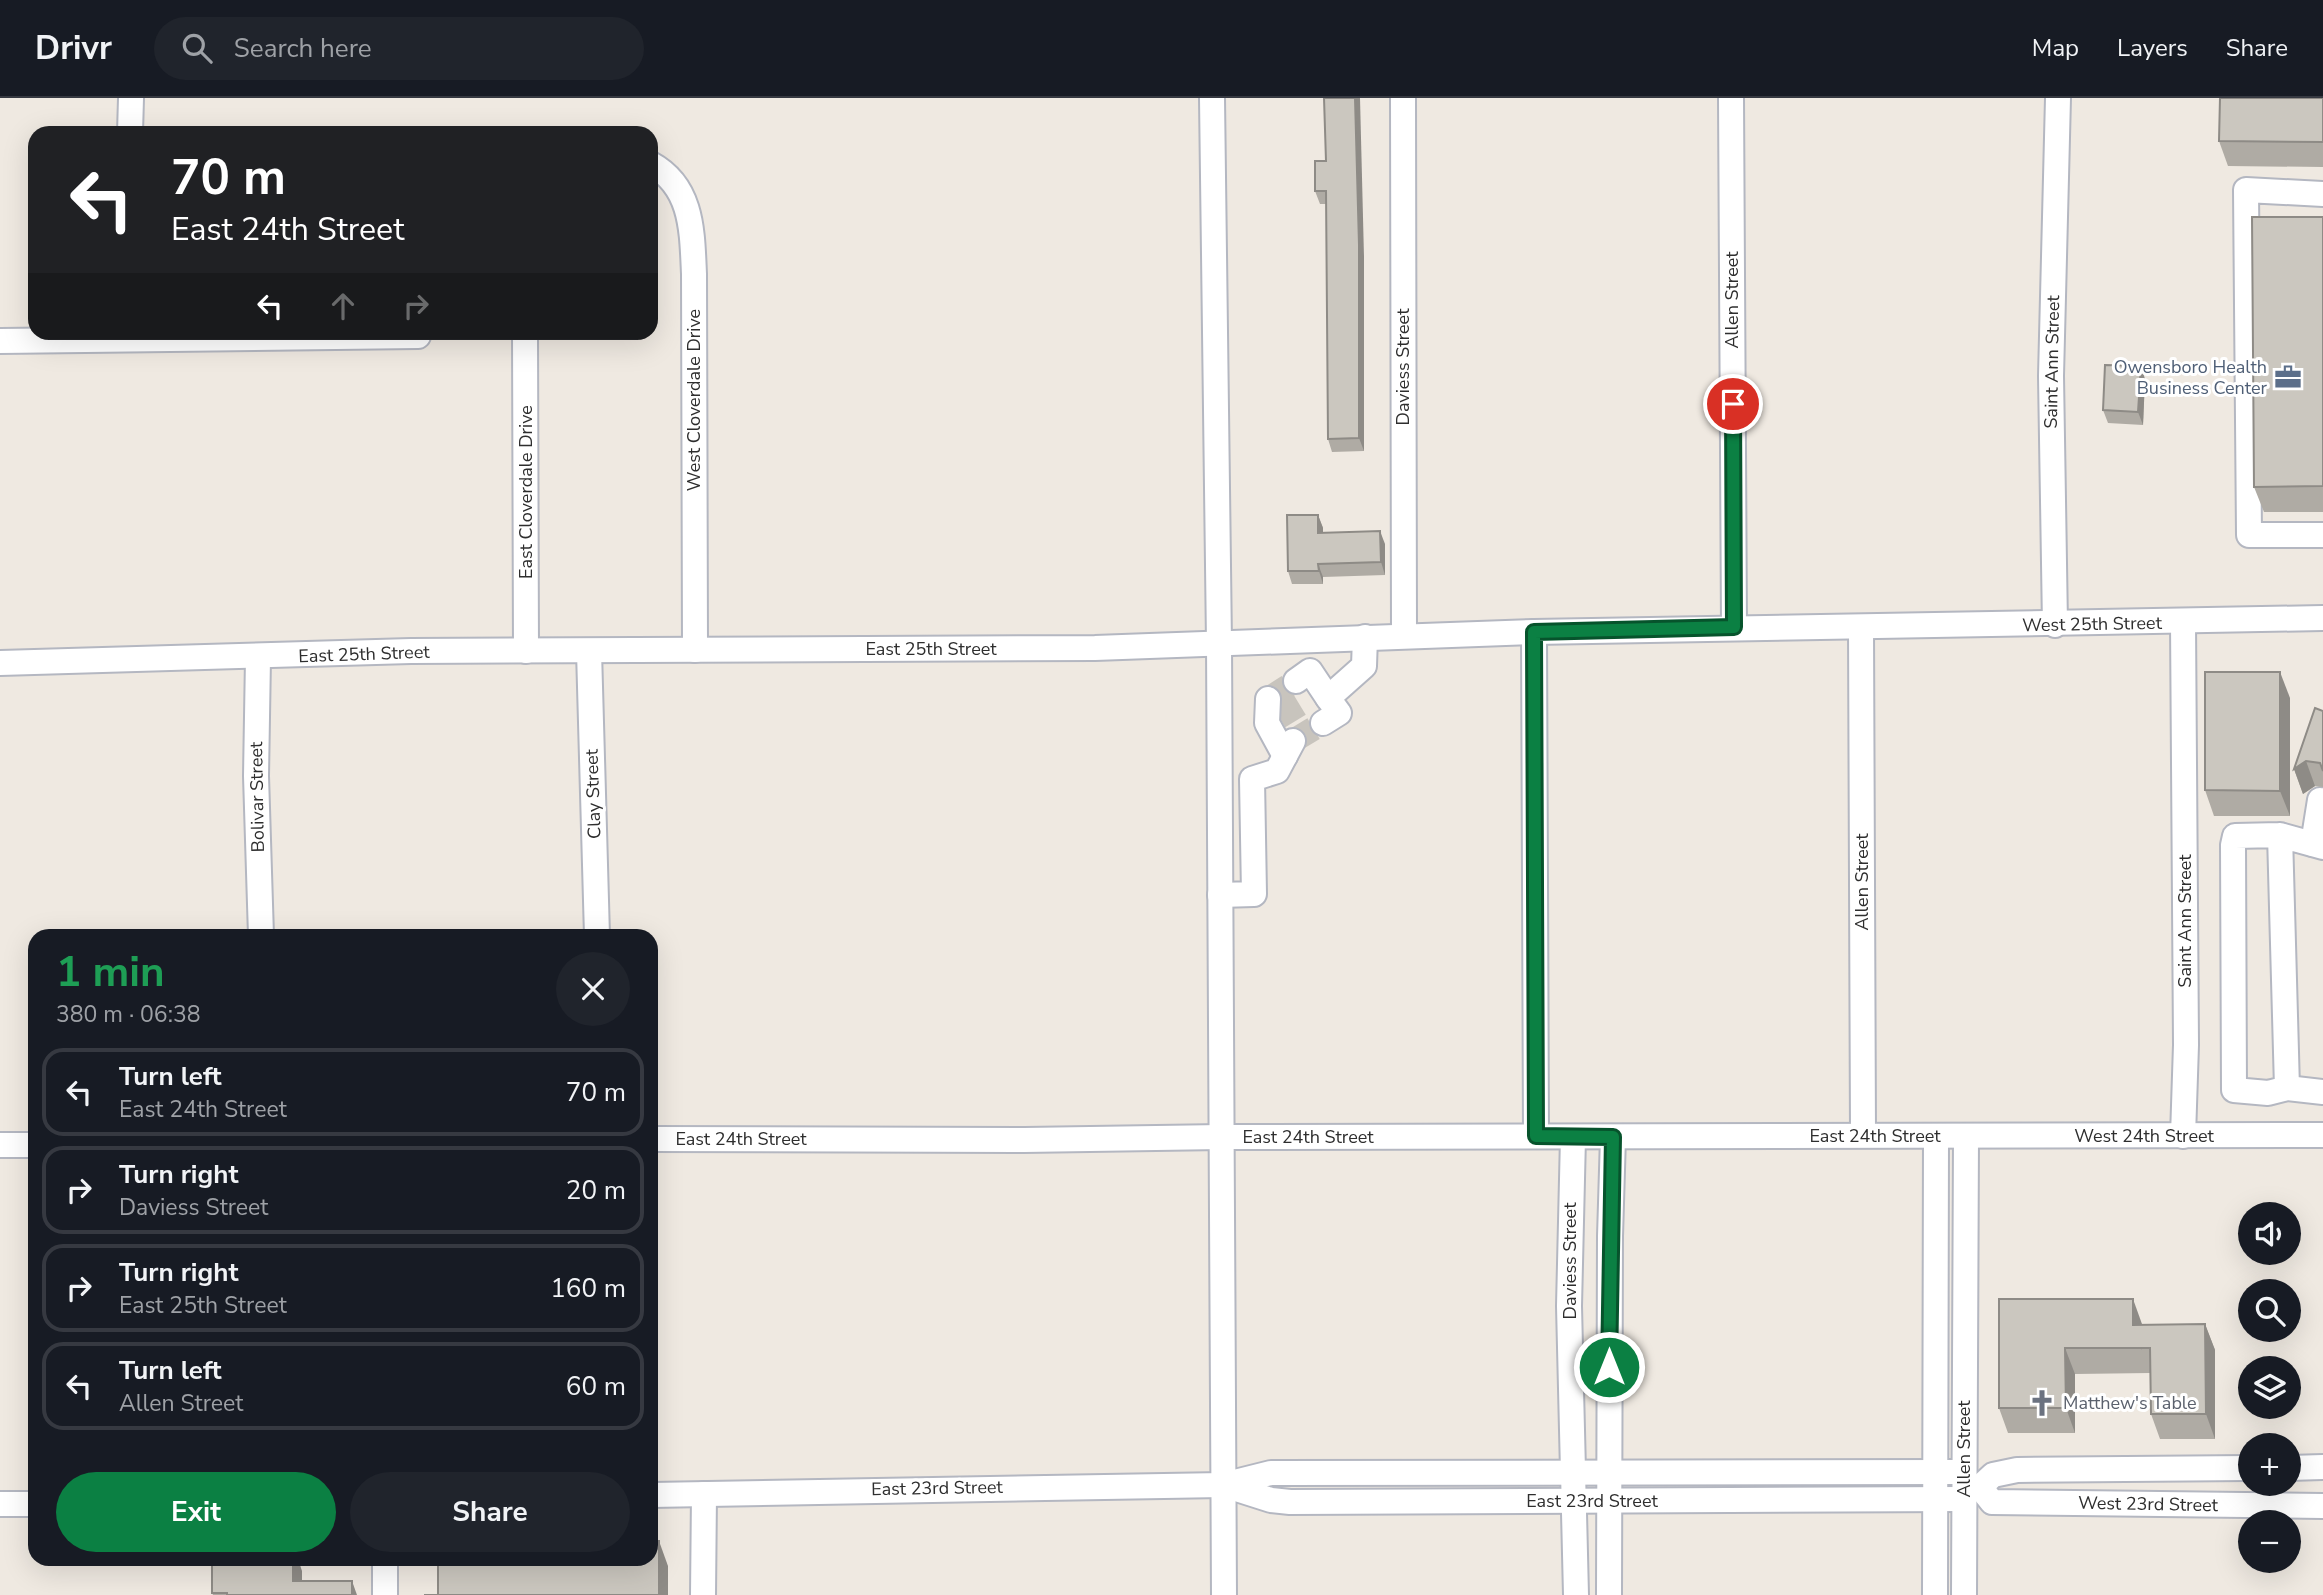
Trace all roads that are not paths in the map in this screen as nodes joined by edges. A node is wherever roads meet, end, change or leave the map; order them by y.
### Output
1 (131, 98) edge
2 (1212, 98) edge
3 (1403, 98) edge
4 (1731, 98) edge
5 (2058, 98) edge
6 (130, 126) edge
7 (658, 169) edge
8 (2323, 194) edge
9 (84, 340) edge
10 (525, 340) edge
11 (0, 341) edge
12 (2323, 535) edge
13 (2323, 618) edge
14 (2183, 622) junction
15 (2055, 625) junction
16 (1734, 627) junction
17 (1861, 628) junction
18 (1534, 632) junction
19 (1404, 636) junction
20 (1366, 637) junction
21 (1219, 643) junction
22 (695, 650) junction
23 (526, 651) junction
24 (589, 651) junction
25 (258, 657) junction
26 (0, 663) edge
27 (1323, 723) dead end
28 (1279, 729) dead end
29 (2320, 800) dead end
30 (2280, 835) junction
31 (2318, 846) edge
32 (1220, 895) junction
33 (261, 929) edge
34 (597, 929) edge
35 (2287, 1088) junction
36 (2323, 1092) edge
37 (1863, 1135) junction
38 (2323, 1135) edge
39 (1536, 1136) junction
40 (1936, 1136) junction
41 (1966, 1136) junction
42 (2183, 1136) junction
43 (1222, 1137) junction
44 (1573, 1137) junction
45 (1613, 1137) junction
46 (658, 1139) edge
47 (0, 1145) edge
48 (28, 1145) edge
49 (2238, 1468) edge
50 (2301, 1468) edge
51 (2323, 1468) edge
52 (1574, 1472) junction
53 (1609, 1472) junction
54 (1936, 1473) junction
55 (1223, 1485) junction
56 (1968, 1486) junction
57 (704, 1494) junction
58 (658, 1495) edge
59 (1936, 1499) junction
60 (1575, 1502) junction
61 (1609, 1503) junction
62 (0, 1504) edge
63 (28, 1504) edge
64 (2323, 1506) edge
65 (384, 1566) edge
66 (385, 1595) edge
67 (703, 1595) edge
68 (1224, 1595) edge
69 (1576, 1595) edge
70 (1609, 1595) edge
71 (1935, 1595) edge
72 (1964, 1595) edge

1 - 6 street
2 - 21 street
3 - 19 street, Daviess Street
4 - 16 street, Allen Street
5 - 15 street, Saint Ann Street
7 - 22 street, West Cloverdale Drive
8 - 12 street
9 - 11 street
10 - 23 street, East Cloverdale Drive
13 - 14 street, West 25th Street
14 - 15 street, West 25th Street
14 - 42 street, Saint Ann Street
15 - 17 street, West 25th Street
16 - 17 street, East 25th Street
16 - 18 street, East 25th Street
17 - 37 street, Allen Street
18 - 19 street, East 25th Street
18 - 39 street
19 - 20 street, East 25th Street
20 - 21 street, East 25th Street
20 - 27 street
21 - 22 street, East 25th Street
21 - 32 street
22 - 24 street, East 25th Street
23 - 24 street, East 25th Street
23 - 25 street, East 25th Street
24 - 34 street, Clay Street
25 - 26 street, East 25th Street
25 - 33 street, Bolivar Street
28 - 32 street
29 - 31 street
30 - 31 street
30 - 35 street
30 - 35 street
32 - 43 street
35 - 36 street
37 - 40 street, East 24th Street
37 - 45 street, East 24th Street
38 - 42 street, West 24th Street
39 - 43 street, East 24th Street
39 - 44 street, East 24th Street
40 - 41 street, East 24th Street
40 - 54 street, Allen Street
41 - 42 street, West 24th Street
41 - 56 street, Allen Street
43 - 46 street, East 24th Street
43 - 55 street
44 - 45 street, East 24th Street
44 - 52 street, Daviess Street
45 - 53 street
47 - 48 street
49 - 56 street, West 23rd Street
50 - 51 street
52 - 53 street, East 23rd Street
52 - 55 street, East 23rd Street
52 - 60 street, Daviess Street
53 - 54 street, East 23rd Street
53 - 61 street
54 - 56 street, East 23rd Street
54 - 59 street, Allen Street
55 - 57 street, East 23rd Street
55 - 60 street, East 23rd Street
55 - 68 street
56 - 59 street, East 23rd Street
56 - 64 street, West 23rd Street
56 - 72 street, Allen Street
57 - 58 street, East 23rd Street
57 - 67 street
59 - 61 street, East 23rd Street
59 - 71 street, Allen Street
60 - 61 street, East 23rd Street
60 - 69 street, Daviess Street
61 - 70 street
62 - 63 street
65 - 66 street

